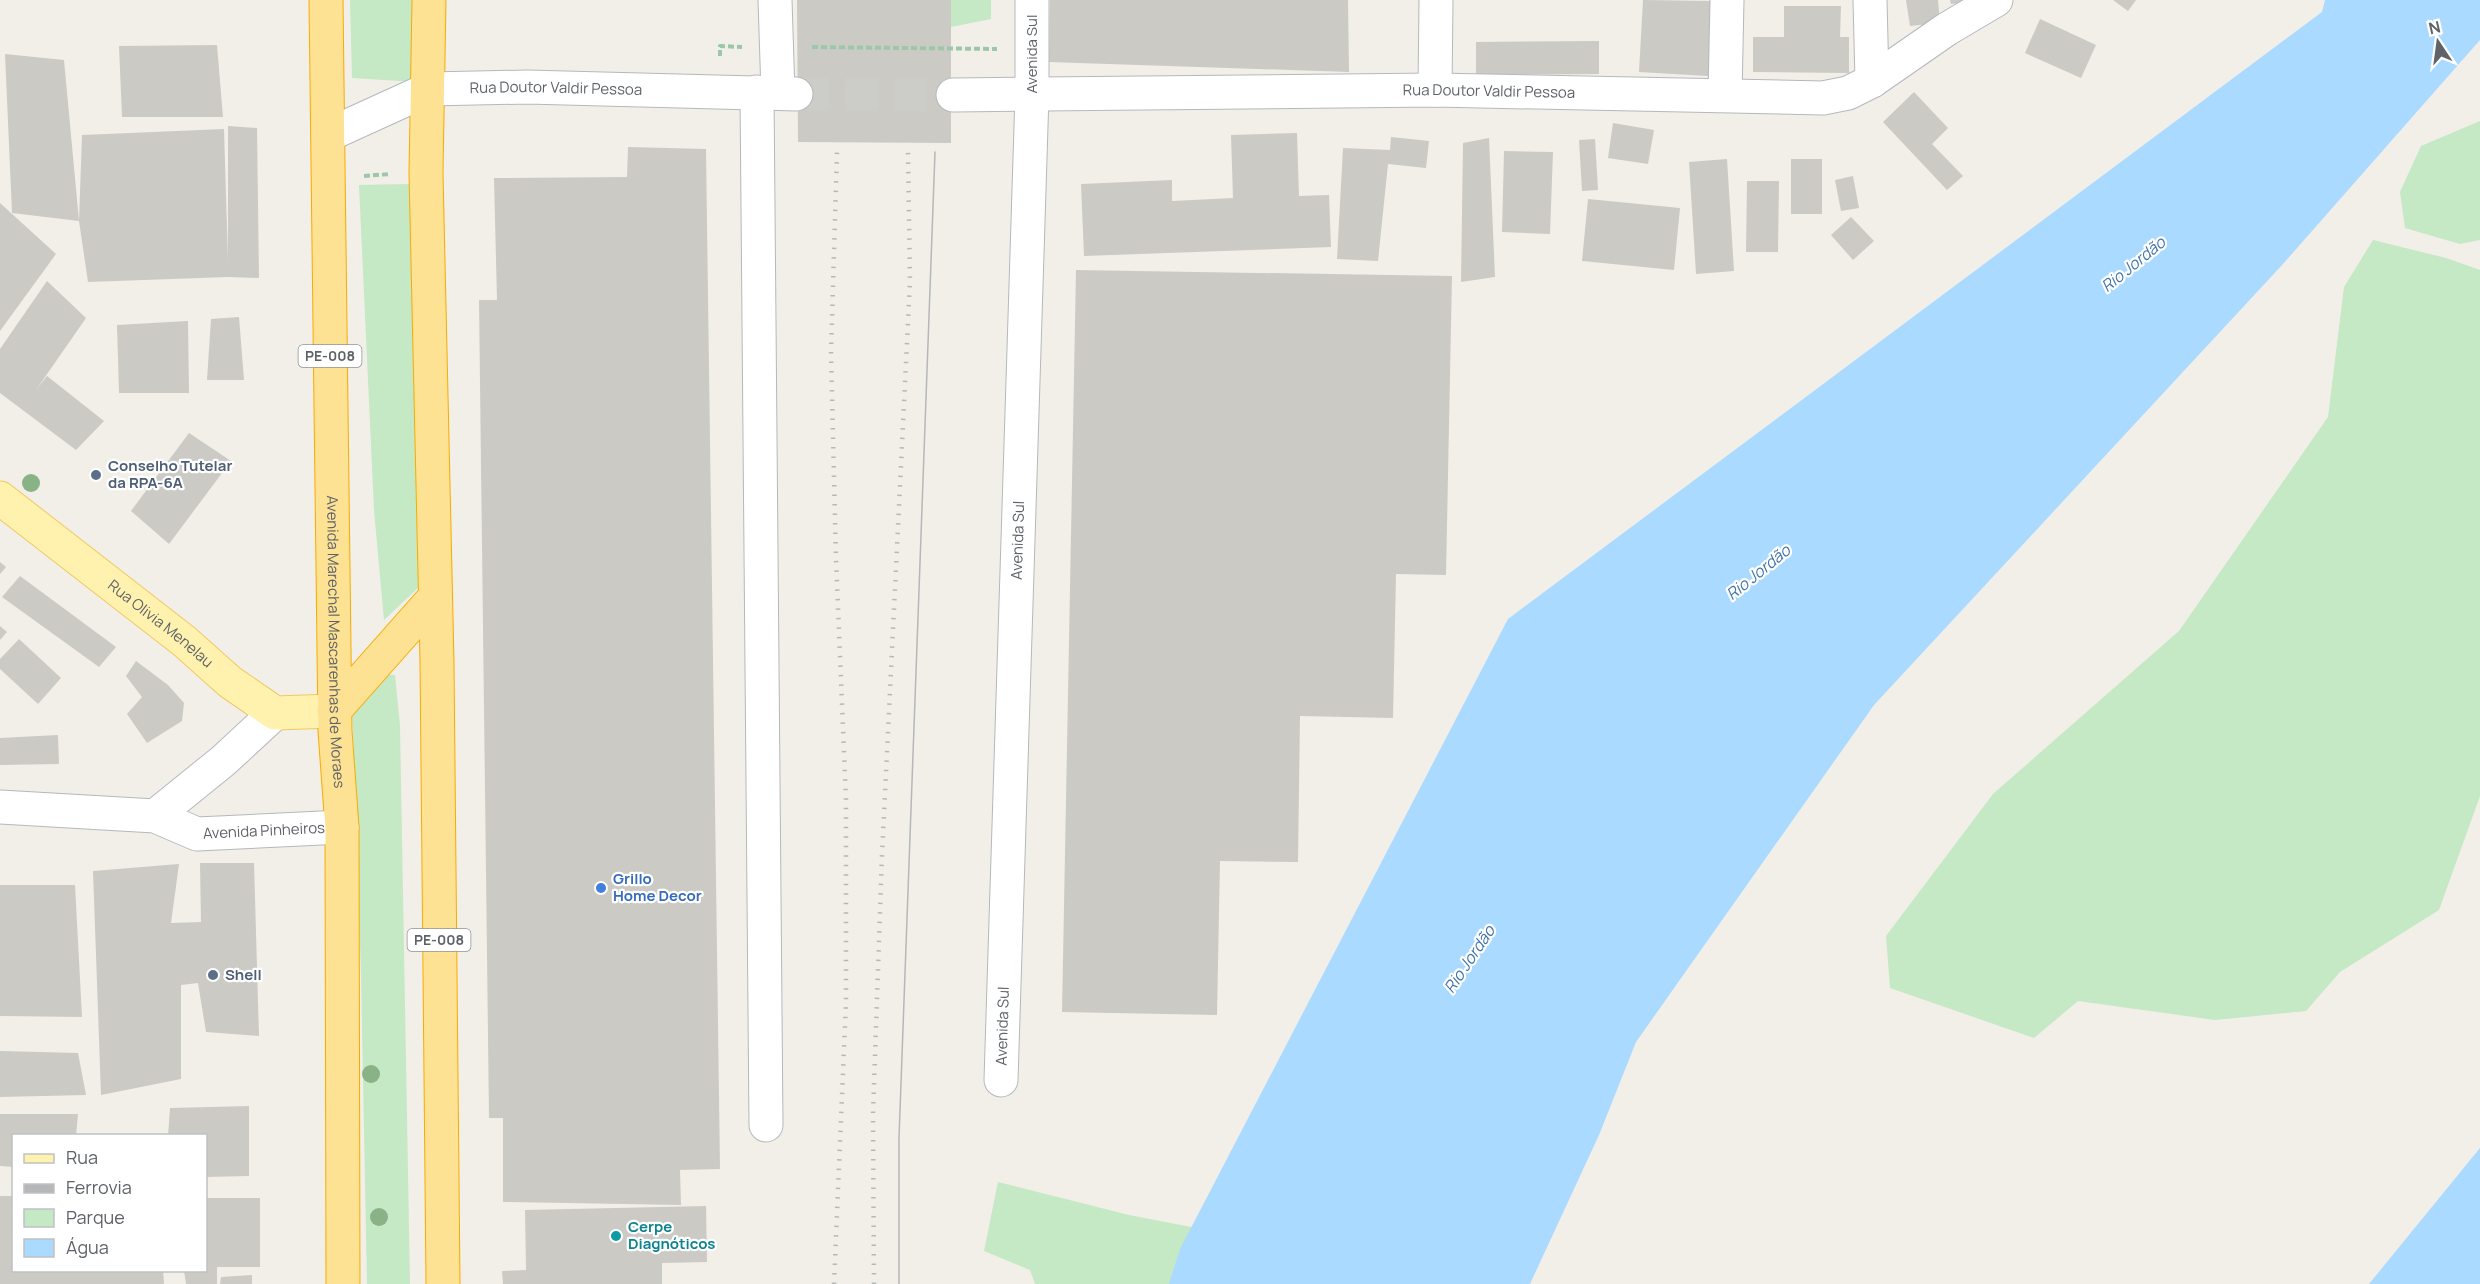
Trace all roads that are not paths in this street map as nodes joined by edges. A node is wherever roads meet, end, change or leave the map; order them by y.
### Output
1 (326, 0) edge
2 (429, 0) edge
3 (775, 0) edge
4 (1032, 0) edge
5 (1436, 0) edge
6 (1727, 0) edge
7 (1870, 0) edge
8 (1996, 0) edge
9 (1872, 81) junction
10 (429, 89) junction
11 (1436, 90) junction
12 (777, 93) junction
13 (953, 95) tunnel mouth
14 (1032, 95) junction
15 (1725, 95) junction
16 (328, 135) junction
17 (0, 498) edge
18 (435, 597) junction
19 (334, 711) junction
20 (275, 713) junction
21 (0, 807) edge
22 (155, 816) junction
23 (342, 827) junction
24 (1001, 1080) dead end
25 (766, 1125) dead end
26 (343, 1284) edge
27 (443, 1284) edge

1 - 16 highway, Avenida Marechal Mascarenhas de Moraes / PE-008
2 - 10 highway, PE-008
3 - 12 street
4 - 14 street, Avenida Sul
5 - 11 street
6 - 15 street
7 - 9 street
8 - 9 street, Rua Doutor Valdir Pessoa
9 - 15 street, Rua Doutor Valdir Pessoa
10 - 12 street, Rua Doutor Valdir Pessoa
10 - 16 street, Rua Doutor Valdir Pessoa
10 - 18 highway, PE-008
11 - 14 street, Rua Doutor Valdir Pessoa
11 - 15 street, Rua Doutor Valdir Pessoa
12 - 25 street
13 - 14 street, Rua Doutor Valdir Pessoa
14 - 24 street, Avenida Sul
16 - 19 highway, Avenida Marechal Mascarenhas de Moraes / PE-008
17 - 20 main road, Rua Olivia Menelau
18 - 19 highway
18 - 27 highway, PE-008
19 - 20 main road
19 - 23 highway, Avenida Marechal Mascarenhas de Moraes / PE-008
20 - 22 street
21 - 22 street, Avenida Pinheiros
22 - 23 street, Avenida Pinheiros
23 - 26 highway, Avenida Marechal Mascarenhas de Moraes / PE-008

